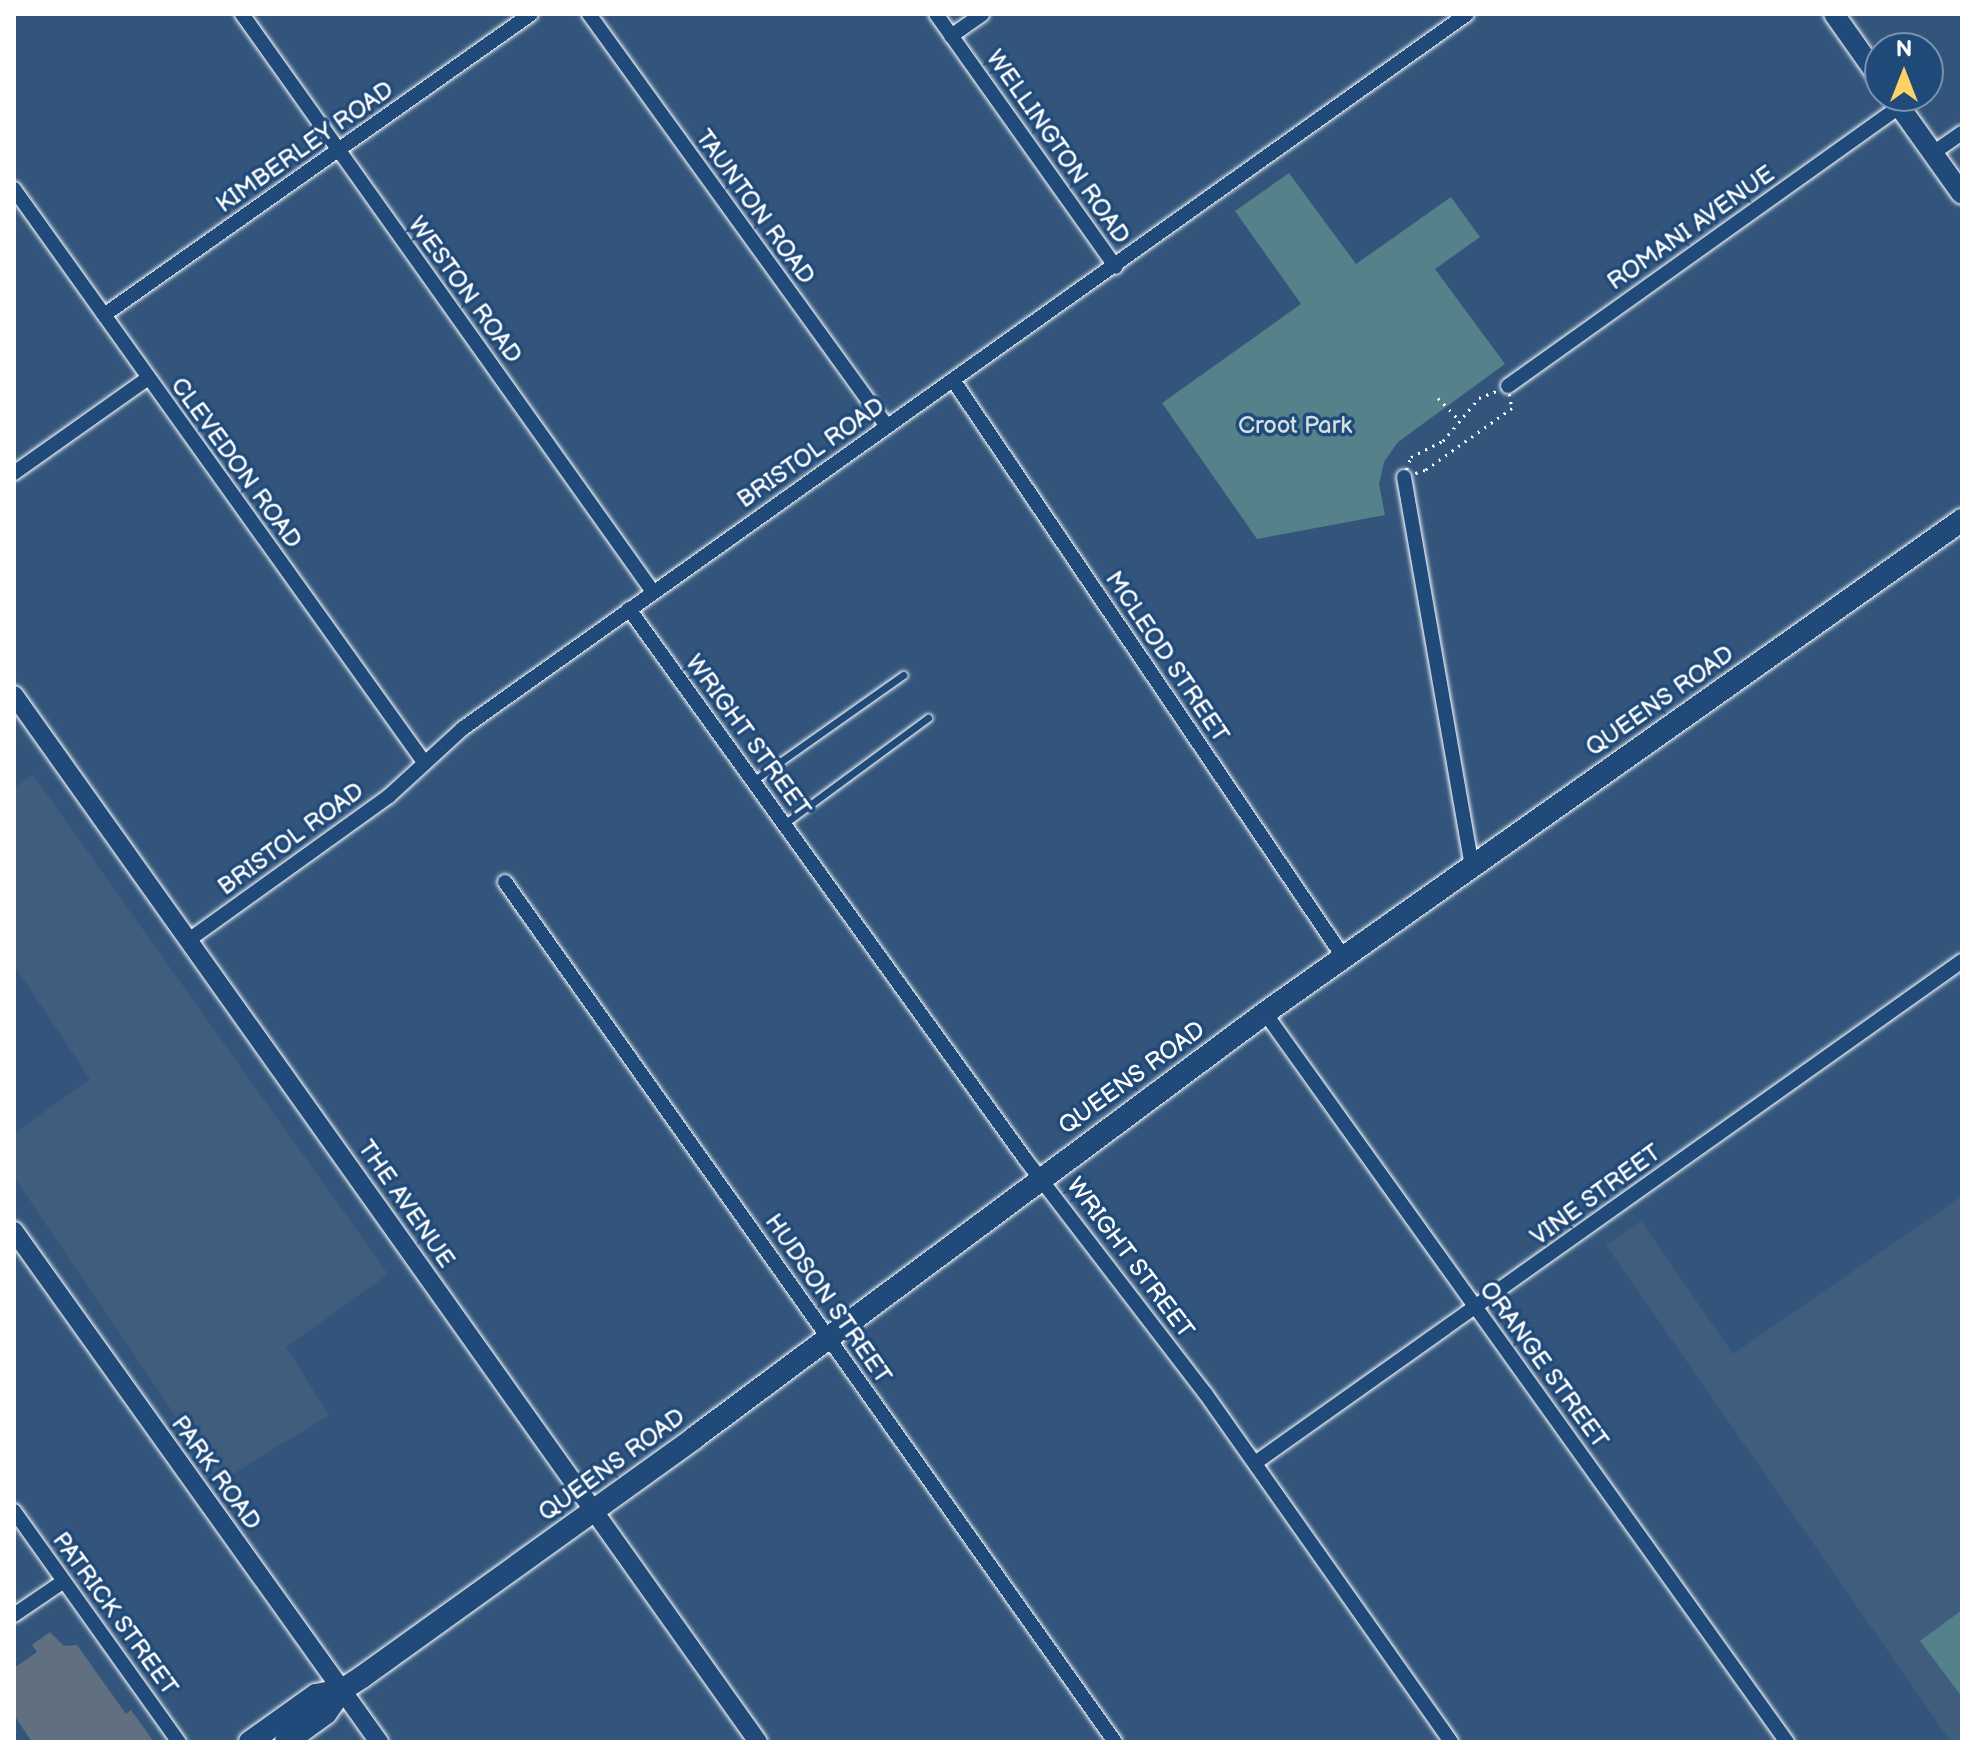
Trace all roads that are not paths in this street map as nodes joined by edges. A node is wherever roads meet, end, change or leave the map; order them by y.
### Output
1 (242, 14) edge
2 (531, 14) edge
3 (589, 14) edge
4 (936, 14) edge
5 (982, 14) edge
6 (1467, 14) edge
7 (1834, 14) edge
8 (951, 36) junction
9 (1864, 56) edge
10 (1881, 112) edge
11 (1904, 112) edge
12 (1962, 133) edge
13 (339, 151) junction
14 (1933, 153) junction
15 (14, 189) edge
16 (1962, 194) edge
17 (1116, 267) junction
18 (104, 315) junction
19 (148, 378) junction
20 (953, 380) junction
21 (1508, 386) road end
22 (886, 425) junction
23 (14, 473) edge
24 (1404, 477) road end
25 (1962, 520) edge
26 (653, 592) junction
27 (629, 609) junction
28 (903, 675) dead end
29 (14, 695) edge
30 (928, 718) dead end
31 (424, 762) junction
32 (753, 781) junction
33 (784, 824) junction
34 (1472, 867) junction
35 (505, 882) dead end
36 (190, 939) junction
37 (1344, 958) junction
38 (1962, 961) edge
39 (1265, 1013) junction
40 (1042, 1177) junction
41 (14, 1231) edge
42 (1476, 1308) junction
43 (827, 1337) junction
44 (1255, 1463) junction
45 (14, 1511) edge
46 (593, 1511) junction
47 (64, 1581) junction
48 (14, 1615) edge
49 (342, 1690) junction
50 (179, 1742) edge
51 (250, 1742) edge
52 (286, 1742) edge
53 (379, 1742) edge
54 (758, 1742) edge
55 (1115, 1742) edge
56 (1451, 1742) edge
57 (1787, 1742) edge

1 - 13 street, WESTON ROAD
2 - 13 street, KIMBERLEY ROAD
3 - 22 street, TAUNTON ROAD
4 - 8 street, WELLINGTON ROAD
5 - 8 street
6 - 17 street, BRISTOL ROAD
7 - 9 main road
8 - 17 street, WELLINGTON ROAD
10 - 21 street, ROMANI AVENUE
11 - 14 main road
12 - 14 street
13 - 18 street, KIMBERLEY ROAD
13 - 26 street, WESTON ROAD
14 - 16 main road
15 - 18 street, CLEVEDON ROAD
17 - 20 street, BRISTOL ROAD
18 - 19 street, CLEVEDON ROAD
19 - 23 street
19 - 31 street, CLEVEDON ROAD
20 - 22 street, BRISTOL ROAD
20 - 37 street, MCLEOD STREET
22 - 26 street, BRISTOL ROAD
24 - 34 street
25 - 34 main road, QUEENS ROAD
26 - 27 street, BRISTOL ROAD
27 - 31 street, BRISTOL ROAD
27 - 32 street, WRIGHT STREET
28 - 32 lane
29 - 36 street, THE AVENUE
30 - 33 lane
31 - 36 street, BRISTOL ROAD
32 - 33 street, WRIGHT STREET
33 - 40 street, WRIGHT STREET
34 - 37 main road, QUEENS ROAD
35 - 43 street, HUDSON STREET
36 - 46 street, THE AVENUE
37 - 39 main road, QUEENS ROAD
38 - 42 street, VINE STREET
39 - 40 main road, QUEENS ROAD
39 - 42 street, ORANGE STREET
40 - 43 main road, QUEENS ROAD
40 - 44 street, WRIGHT STREET
41 - 49 street, PARK ROAD
42 - 44 street, VINE STREET
42 - 57 street, ORANGE STREET
43 - 46 main road, QUEENS ROAD
43 - 55 street, HUDSON STREET
44 - 56 street, WRIGHT STREET
45 - 47 street, PATRICK STREET
46 - 49 main road, QUEENS ROAD
46 - 54 street, THE AVENUE
47 - 48 street
47 - 50 street, PATRICK STREET
49 - 51 main road, QUEENS ROAD
49 - 52 main road, QUEENS ROAD
49 - 53 street, PARK ROAD

